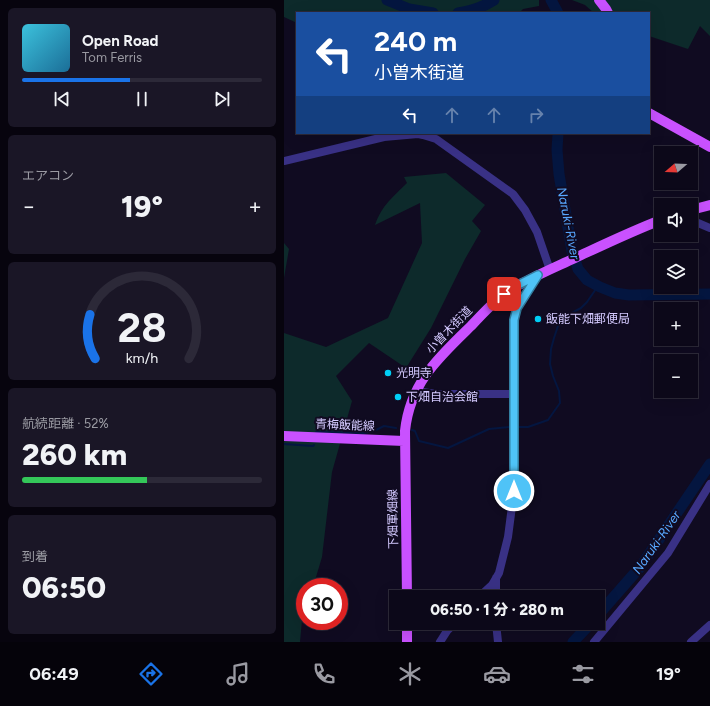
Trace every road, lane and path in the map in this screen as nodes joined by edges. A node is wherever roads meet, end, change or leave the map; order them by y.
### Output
1 (599, 0) edge
2 (608, 12) edge
3 (650, 114) edge
4 (710, 147) edge
5 (284, 161) edge
6 (710, 205) edge
7 (698, 208) edge
8 (654, 223) edge
9 (698, 223) edge
10 (710, 228) edge
11 (552, 268) junction
12 (538, 275) junction
13 (416, 390) junction
14 (514, 394) junction
15 (284, 436) edge
16 (404, 441) junction
17 (710, 484) edge
18 (496, 577) junction
19 (407, 590) edge
20 (486, 590) edge
21 (496, 590) edge
22 (710, 625) edge
23 (407, 630) edge
24 (448, 630) edge
25 (497, 630) edge
26 (407, 642) edge
27 (440, 642) edge
28 (498, 642) edge
29 (594, 642) edge
30 (691, 642) edge

1 - 2 main road
3 - 4 main road
5 - 11 street
6 - 7 main road
8 - 11 main road, 小曽木街道
9 - 10 street
11 - 12 main road, 小曽木街道
12 - 13 main road, 小曽木街道
12 - 14 street
13 - 14 street
13 - 16 main road, 小曽木街道
14 - 18 street
15 - 16 main road, 青梅飯能線
16 - 19 main road, 下畑軍畑線
17 - 29 street
18 - 20 street
18 - 21 street
22 - 30 street
23 - 26 main road
24 - 27 street
25 - 28 street

